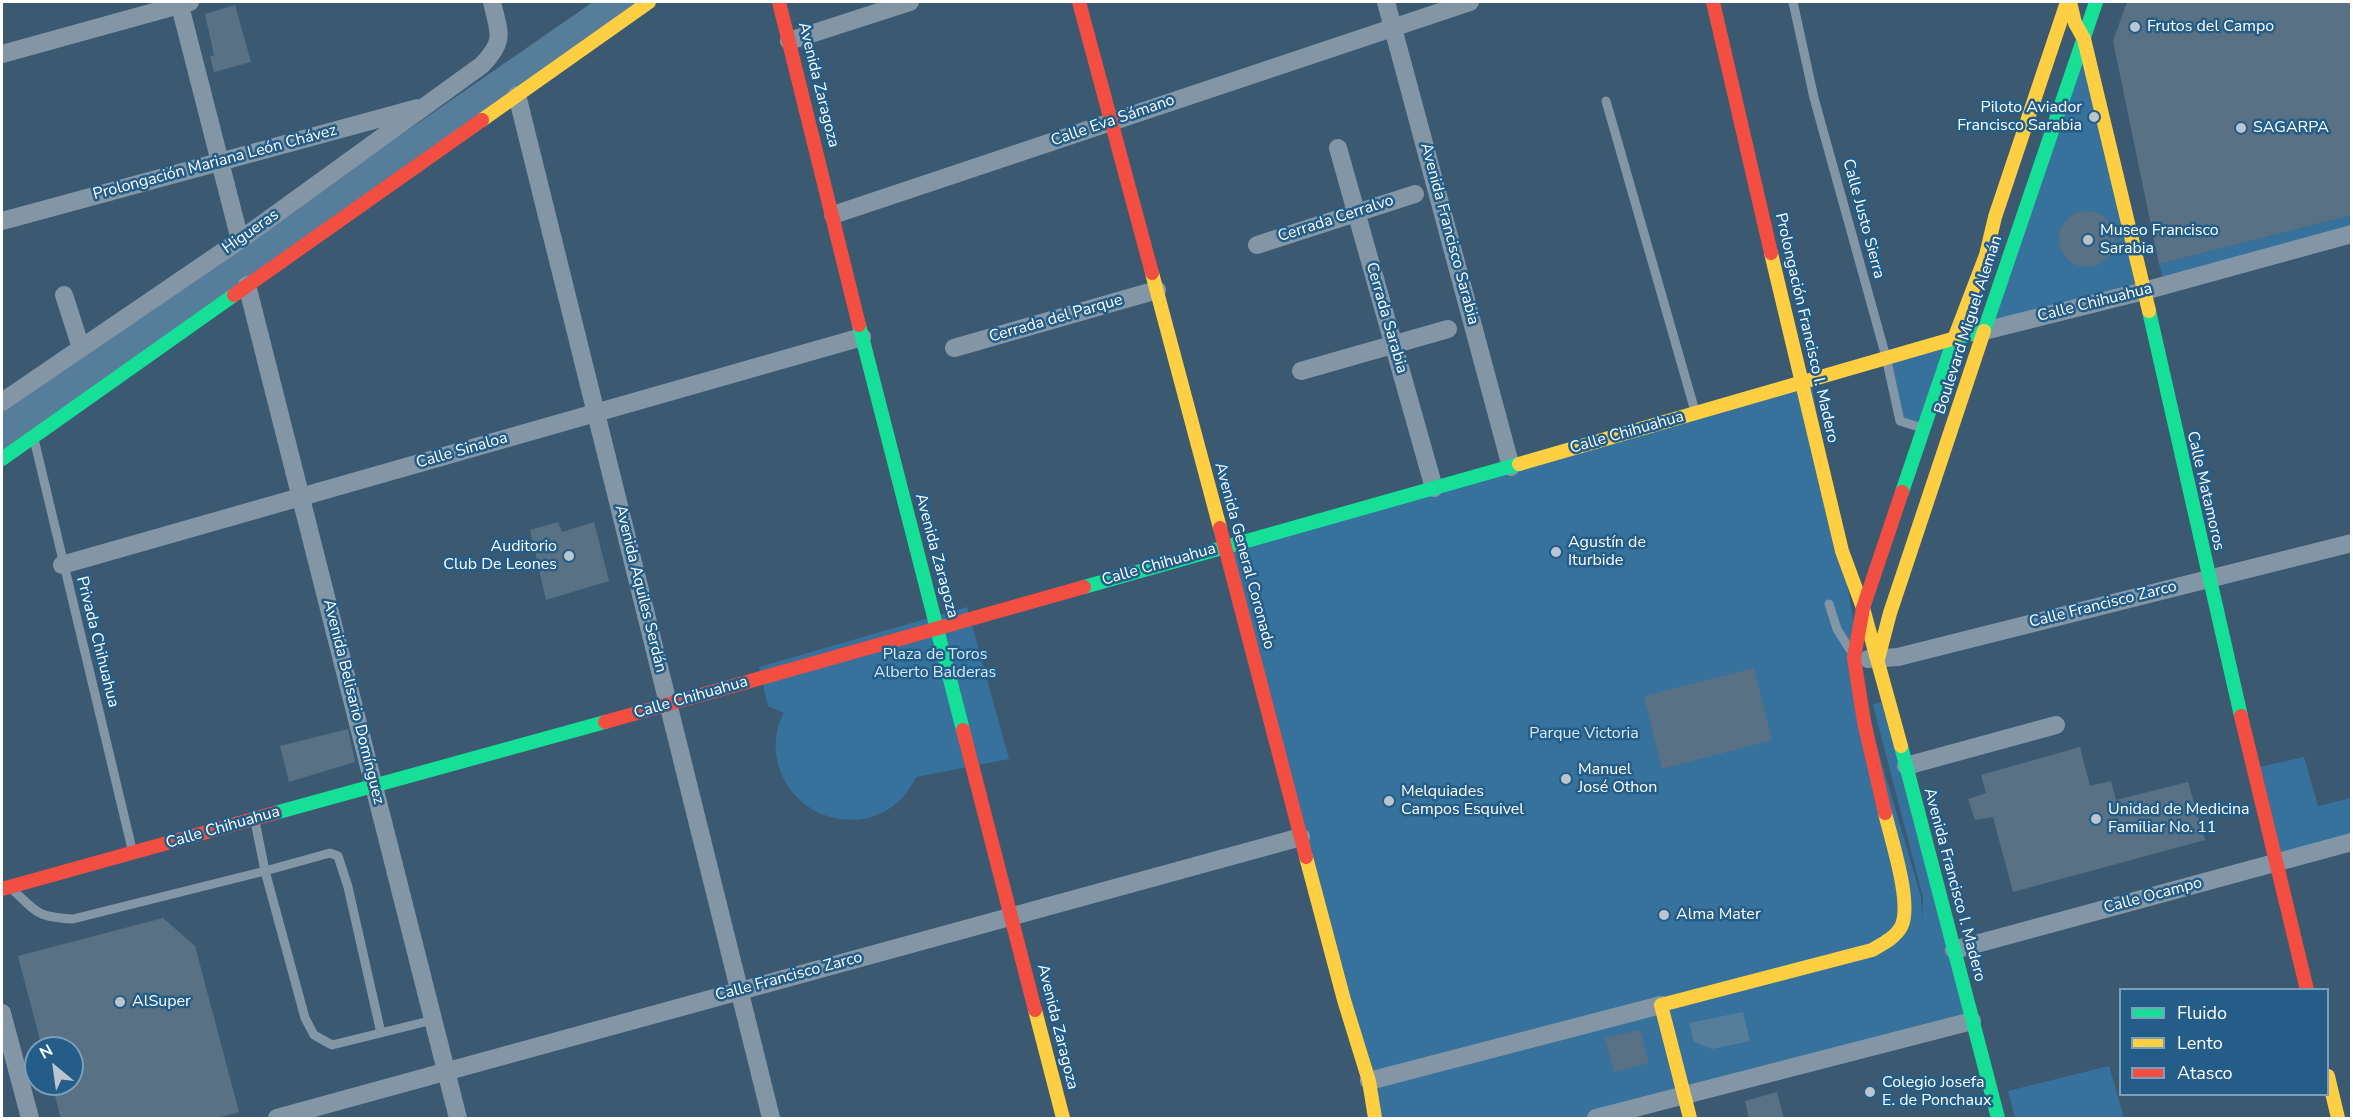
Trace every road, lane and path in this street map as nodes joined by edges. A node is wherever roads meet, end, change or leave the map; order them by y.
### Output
1 (183, 2) edge
2 (492, 2) edge
3 (649, 2) edge
4 (779, 2) edge
5 (910, 2) edge
6 (1079, 2) edge
7 (1386, 2) edge
8 (1470, 2) edge
9 (1713, 2) edge
10 (1793, 2) edge
11 (2069, 2) edge
12 (2096, 2) edge
13 (1393, 27) junction
14 (2084, 39) junction
15 (789, 41) junction
16 (2, 54) edge
17 (517, 95) junction
18 (1606, 101) dead end
19 (428, 105) junction
20 (1111, 122) junction
21 (1338, 148) dead end
22 (220, 162) junction
23 (1416, 194) dead end
24 (1356, 212) junction
25 (834, 215) junction
26 (2, 221) edge
27 (2352, 234) edge
28 (240, 240) junction
29 (1257, 245) dead end
30 (1986, 255) junction
31 (248, 285) junction
32 (1157, 290) junction
33 (2144, 291) junction
34 (64, 295) dead end
35 (1448, 329) dead end
36 (1984, 331) junction
37 (862, 337) junction
38 (1954, 339) junction
39 (1394, 344) junction
40 (81, 348) junction
41 (954, 348) dead end
42 (1900, 353) junction
43 (1886, 357) junction
44 (1301, 371) dead end
45 (1801, 382) junction
46 (6, 395) edge
47 (596, 413) junction
48 (1695, 413) junction
49 (1923, 429) junction
50 (33, 437) junction
51 (2, 459) edge
52 (1511, 467) junction
53 (1434, 488) junction
54 (301, 497) junction
55 (2352, 543) edge
56 (1224, 546) junction
57 (62, 565) junction
58 (2208, 579) junction
59 (1829, 604) dead end
60 (1863, 608) junction
61 (939, 629) junction
62 (1854, 658) junction
63 (1878, 660) junction
64 (668, 704) junction
65 (2056, 726) dead end
66 (1906, 766) junction
67 (374, 786) junction
68 (255, 819) junction
69 (1301, 837) junction
70 (2352, 842) edge
71 (133, 853) junction
72 (2276, 862) junction
73 (265, 871) junction
74 (6, 888) edge
75 (1012, 916) junction
76 (1954, 950) junction
77 (2307, 988) edge
78 (739, 991) junction
79 (1661, 1005) junction
80 (2, 1013) edge
81 (433, 1020) junction
82 (1972, 1021) junction
83 (381, 1033) junction
84 (446, 1072) junction
85 (2329, 1080) edge
86 (1369, 1081) junction
87 (1684, 1095) junction
88 (30, 1119) edge
89 (277, 1119) edge
90 (458, 1119) edge
91 (771, 1119) edge
92 (1063, 1119) edge
93 (1375, 1119) edge
94 (1596, 1119) edge
95 (1690, 1119) edge
96 (1998, 1119) edge
97 (2338, 1119) edge

1 - 16 street
1 - 22 street
2 - 19 street, Higueras
3 - 17 main road
4 - 15 main road, Avenida Zaragoza
5 - 15 street
6 - 20 main road, Avenida General Coronado
7 - 13 street, Avenida Francisco Sarabia
8 - 13 street, Calle Eva Sámano
9 - 45 main road, Prolongación Francisco I. Madero
10 - 43 lane, Calle Justo Sierra
11 - 14 main road, Calle Matamoros
11 - 30 main road, Boulevard Miguel Alemán
12 - 14 main road, Boulevard Miguel Alemán
13 - 20 street, Calle Eva Sámano
13 - 52 street, Avenida Francisco Sarabia
14 - 33 main road, Calle Matamoros
14 - 36 main road, Boulevard Miguel Alemán
15 - 25 main road, Avenida Zaragoza
17 - 31 main road
17 - 47 street, Avenida Aquiles Serdán
18 - 48 lane
19 - 22 street, Prolongación Mariana León Chávez
19 - 28 street, Higueras
20 - 25 street, Calle Eva Sámano
20 - 32 main road, Avenida General Coronado
21 - 24 street, Cerrada Sarabia
22 - 26 street, Prolongación Mariana León Chávez
22 - 28 street
23 - 24 street, Cerrada Cerralvo
24 - 29 street, Cerrada Cerralvo
24 - 39 street, Cerrada Sarabia
25 - 37 main road, Avenida Zaragoza
27 - 33 street, Calle Chihuahua
28 - 40 street, Higueras
30 - 38 main road, Boulevard Miguel Alemán
30 - 42 main road
31 - 50 main road
31 - 54 street, Avenida Belisario Domínguez
32 - 41 street, Cerrada del Parque
32 - 56 main road, Avenida General Coronado
33 - 36 street, Calle Chihuahua
33 - 58 main road, Calle Matamoros
34 - 40 street
35 - 39 street
36 - 38 main road, Calle Chihuahua
36 - 63 main road, Boulevard Miguel Alemán
37 - 47 street, Calle Sinaloa
37 - 61 main road, Avenida Zaragoza
38 - 42 main road, Calle Chihuahua
38 - 49 main road, Boulevard Miguel Alemán
39 - 44 street
39 - 53 street, Cerrada Sarabia
40 - 46 street, Higueras
42 - 43 main road, Calle Chihuahua
43 - 45 main road, Calle Chihuahua
43 - 49 lane, Calle Justo Sierra
45 - 48 main road, Calle Chihuahua
45 - 60 main road, Prolongación Francisco I. Madero
47 - 54 street, Calle Sinaloa
47 - 64 street, Avenida Aquiles Serdán
48 - 52 main road, Calle Chihuahua
49 - 60 main road, Boulevard Miguel Alemán
50 - 51 main road
50 - 57 lane, Privada Chihuahua
52 - 53 main road, Calle Chihuahua
53 - 56 main road, Calle Chihuahua
54 - 57 street, Calle Sinaloa
54 - 67 street, Avenida Belisario Domínguez
55 - 58 street, Calle Francisco Zarco
56 - 61 main road, Calle Chihuahua
56 - 69 main road, Avenida General Coronado
57 - 71 lane, Privada Chihuahua
58 - 63 street, Calle Francisco Zarco
58 - 72 main road, Calle Matamoros
59 - 62 lane
60 - 62 main road, Boulevard Miguel Alemán
60 - 63 main road, Prolongación Francisco I. Madero
61 - 64 main road, Calle Chihuahua
61 - 75 main road, Avenida Zaragoza
62 - 63 street, Calle Francisco Zarco
62 - 79 main road, Boulevard Miguel Alemán
63 - 66 main road, Avenida Francisco I. Madero
64 - 67 main road, Calle Chihuahua
64 - 78 street, Avenida Aquiles Serdán
65 - 66 street
66 - 76 main road, Avenida Francisco I. Madero
67 - 68 main road, Calle Chihuahua
67 - 81 street, Avenida Belisario Domínguez
68 - 71 main road, Calle Chihuahua
68 - 73 lane
69 - 75 street, Calle Francisco Zarco
69 - 86 main road, Avenida General Coronado
70 - 72 street, Calle Ocampo
71 - 74 main road, Calle Chihuahua
72 - 76 street, Calle Ocampo
72 - 77 main road, Calle Matamoros
73 - 74 lane
73 - 83 lane
73 - 83 lane
75 - 78 street, Calle Francisco Zarco
75 - 92 main road, Avenida Zaragoza
76 - 82 main road, Avenida Francisco I. Madero
78 - 84 street, Calle Francisco Zarco
78 - 91 street, Avenida Aquiles Serdán
79 - 86 street
79 - 87 main road
80 - 88 street
81 - 83 lane
81 - 84 street, Avenida Belisario Domínguez
82 - 87 street
82 - 96 main road, Avenida Francisco I. Madero
84 - 89 street, Calle Francisco Zarco
84 - 90 street, Avenida Belisario Domínguez
85 - 97 main road
86 - 93 main road, Avenida General Coronado
87 - 94 street
87 - 95 main road

